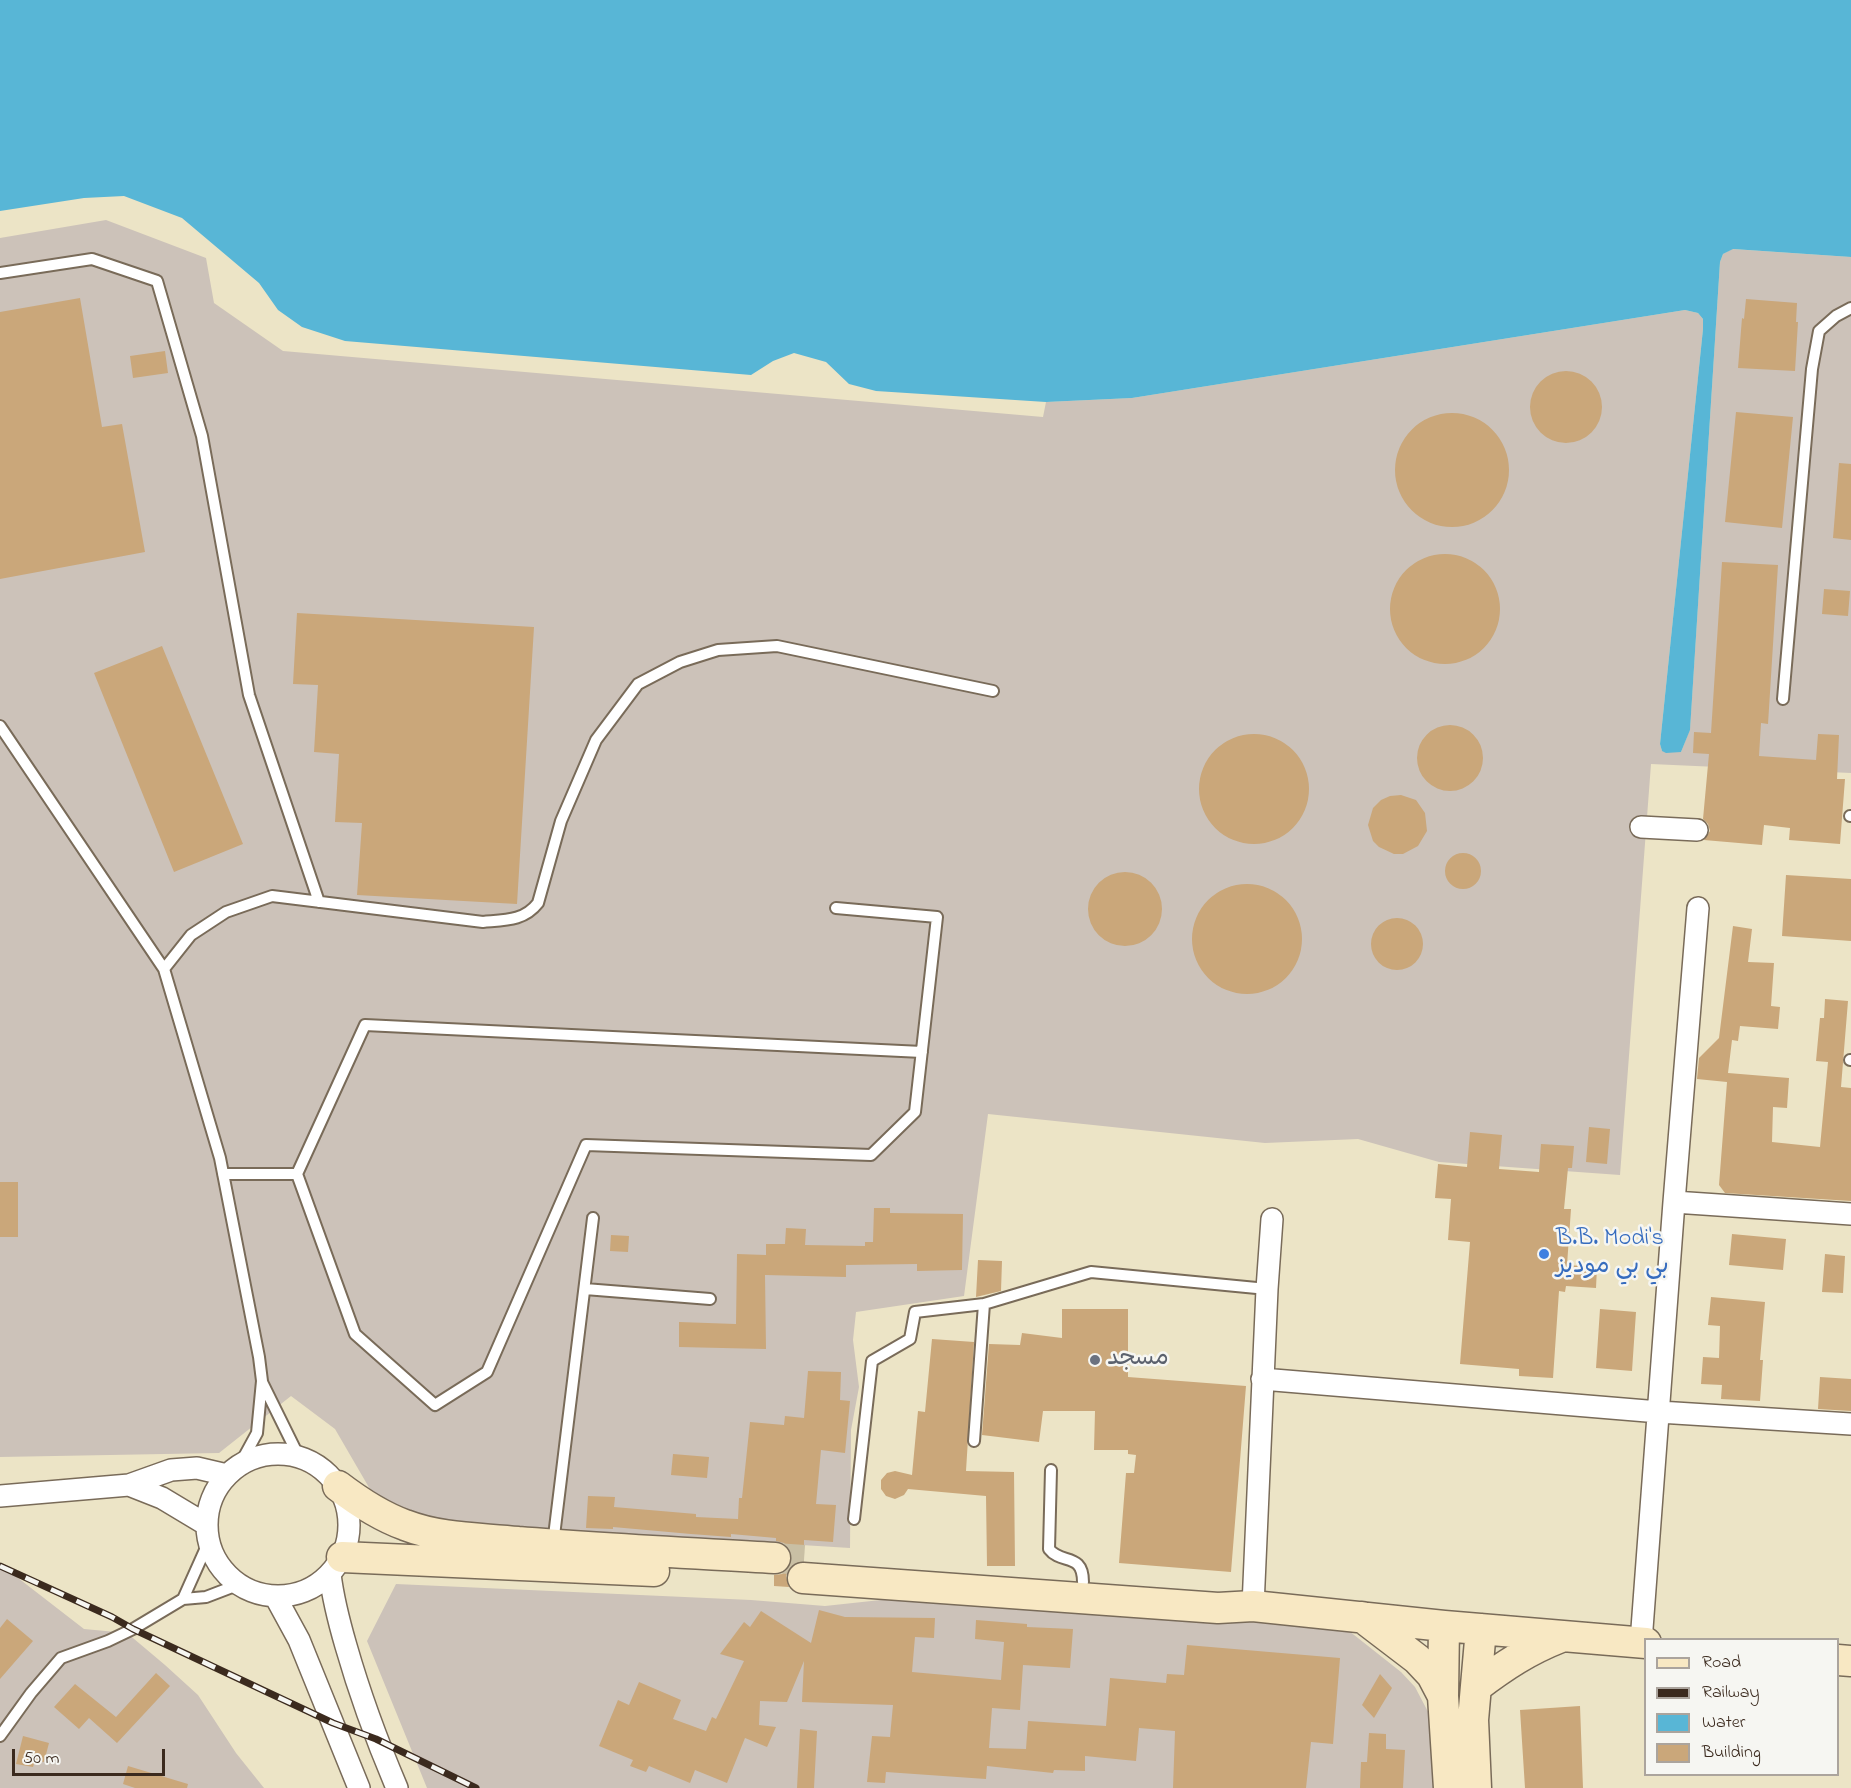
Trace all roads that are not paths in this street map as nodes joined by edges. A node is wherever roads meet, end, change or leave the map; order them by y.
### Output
1 (0, 273) edge
2 (1851, 308) edge
3 (993, 690) dead end
4 (1783, 699) dead end
5 (0, 726) edge
6 (1641, 827) dead end
7 (1697, 830) dead end
8 (319, 902) junction
9 (836, 908) dead end
10 (1698, 908) dead end
11 (165, 969) junction
12 (922, 1052) junction
13 (223, 1174) junction
14 (297, 1174) junction
15 (1674, 1202) junction
16 (1851, 1214) edge
17 (593, 1218) dead end
18 (1272, 1219) dead end
19 (585, 1289) junction
20 (1267, 1289) junction
21 (710, 1299) dead end
22 (984, 1304) junction
23 (1262, 1379) junction
24 (262, 1381) junction
25 (1659, 1412) junction
26 (1851, 1424) edge
27 (974, 1442) dead end
28 (299, 1457) junction
29 (233, 1470) junction
30 (1051, 1470) dead end
31 (129, 1485) junction
32 (338, 1486) junction
33 (0, 1496) edge
34 (854, 1519) dead end
35 (208, 1533) junction
36 (553, 1545) junction
37 (336, 1565) junction
38 (789, 1568) junction
39 (978, 1582) junction
40 (1083, 1582) junction
41 (240, 1584) junction
42 (275, 1596) junction
43 (183, 1599) junction
44 (1250, 1606) junction
45 (1362, 1617) junction
46 (1444, 1626) junction
47 (1481, 1629) junction
48 (1564, 1636) junction
49 (1643, 1643) edge
50 (1476, 1687) junction
51 (1443, 1696) junction
52 (0, 1736) edge
53 (359, 1788) edge
54 (397, 1788) edge
55 (1449, 1788) edge
56 (1476, 1788) edge

1 - 8 lane
2 - 4 lane
3 - 8 lane
5 - 11 lane
6 - 7 street
8 - 11 lane
9 - 12 lane
10 - 15 street
11 - 13 lane
12 - 14 lane
12 - 14 lane
13 - 14 lane
13 - 24 lane
15 - 16 street
15 - 25 street
17 - 19 lane
18 - 20 street
19 - 21 lane
19 - 36 lane
20 - 22 lane
20 - 23 street
22 - 27 lane
22 - 34 lane
23 - 25 street
23 - 44 street
24 - 28 lane
24 - 29 lane
25 - 26 street
25 - 49 street
28 - 29 street
28 - 32 street
29 - 31 street
29 - 35 street
30 - 40 lane
31 - 33 street
31 - 35 street
32 - 36 main road
32 - 37 street
35 - 41 street
35 - 43 lane
36 - 38 main road
37 - 38 main road
37 - 42 street
37 - 54 street
38 - 39 main road
39 - 40 main road
39 - 44 main road
40 - 44 main road
41 - 42 street
41 - 43 lane
42 - 53 street
43 - 52 lane
44 - 45 main road
45 - 46 main road
45 - 51 main road
46 - 47 main road
46 - 51 main road
47 - 48 main road
47 - 50 main road
48 - 49 main road
48 - 50 main road
50 - 56 main road
51 - 55 main road

